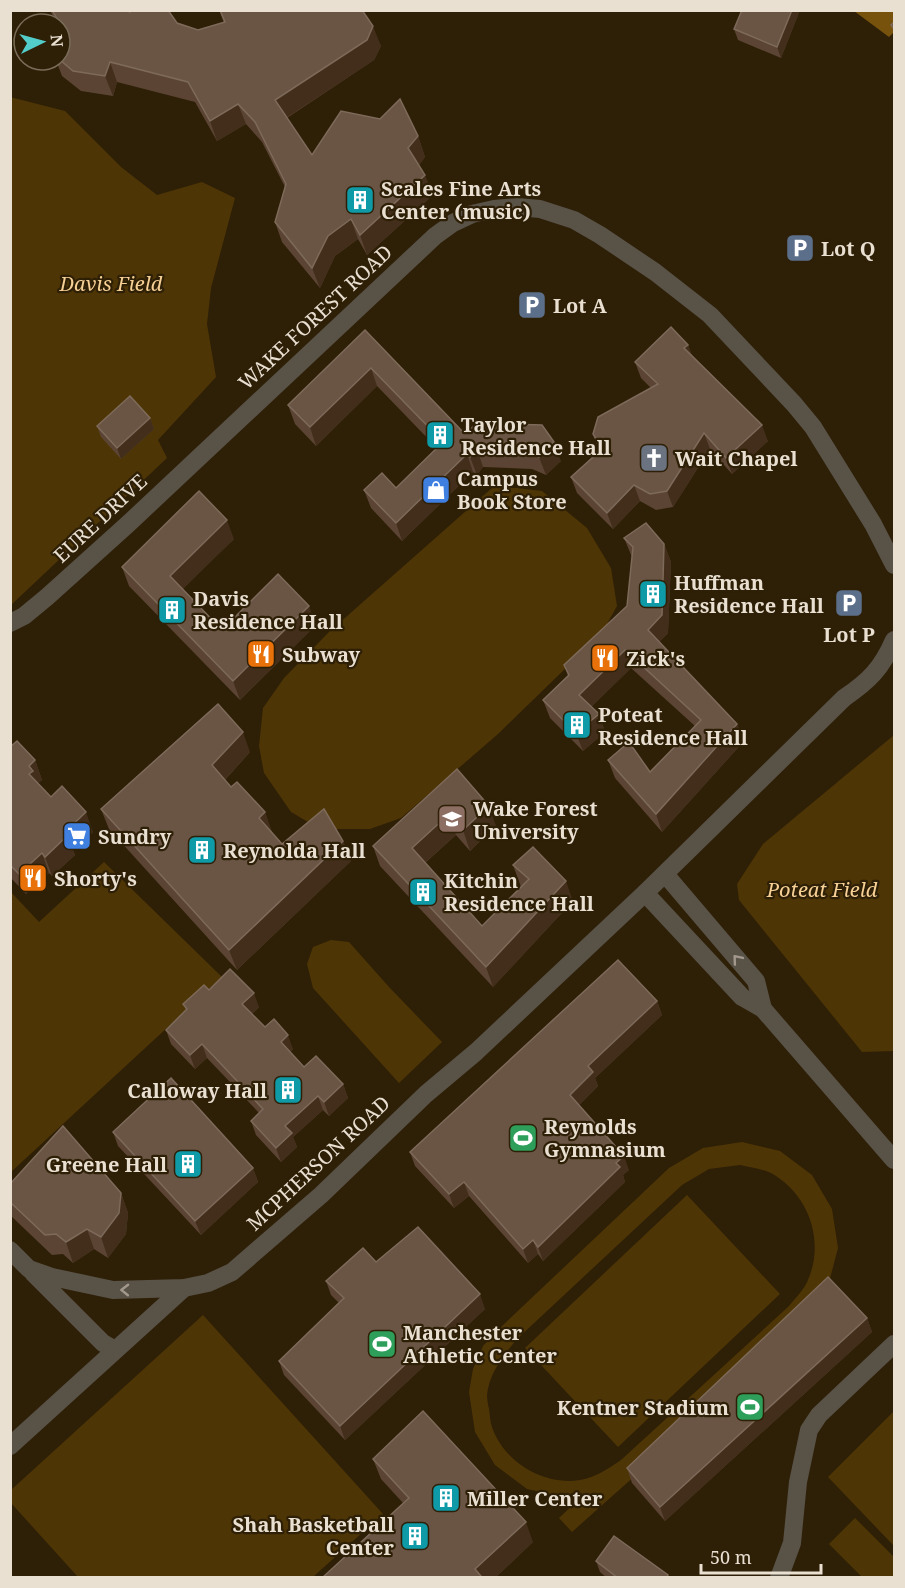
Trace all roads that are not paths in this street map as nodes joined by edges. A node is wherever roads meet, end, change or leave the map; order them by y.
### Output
1 (216, 441) joint
2 (894, 565) edge
3 (10, 623) edge
4 (894, 640) edge
5 (665, 873) junction
6 (645, 893) junction
7 (763, 1009) junction
8 (894, 1160) edge
9 (10, 1250) edge
10 (29, 1269) junction
11 (184, 1288) junction
12 (894, 1344) edge
13 (115, 1350) junction
14 (10, 1446) edge
15 (779, 1578) edge

1 - 2 street, WAKE FOREST ROAD
1 - 3 street, EURE DRIVE
4 - 5 street
5 - 6 street
7 -> 5 street
6 - 7 street
6 - 11 street, MCPHERSON ROAD
7 - 8 street
9 - 10 street
11 -> 10 street
10 - 13 street
11 - 13 street, MCPHERSON ROAD
12 - 15 street
13 - 14 street, MCPHERSON ROAD

